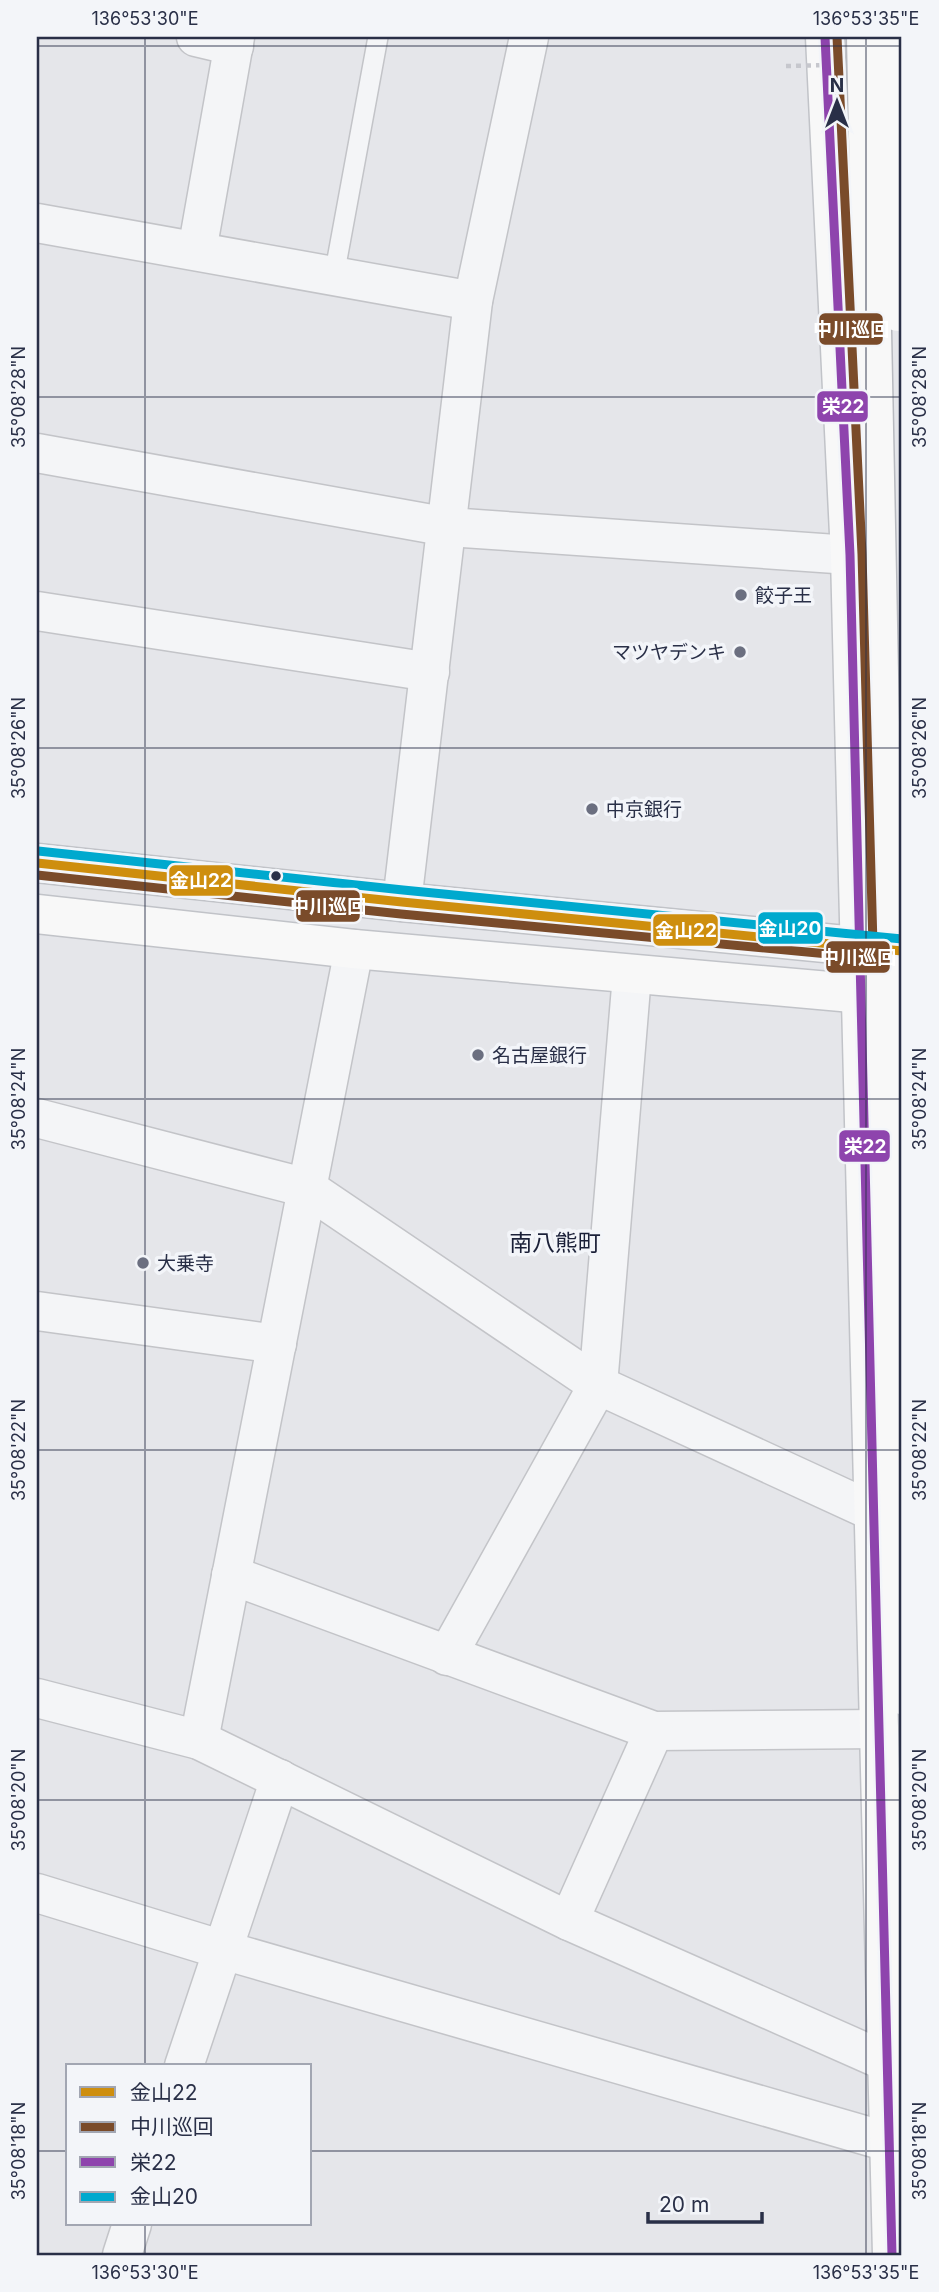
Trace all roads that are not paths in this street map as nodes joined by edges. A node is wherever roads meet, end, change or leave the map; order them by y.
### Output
1 (196, 37) edge
2 (378, 37) edge
3 (529, 37) edge
4 (825, 37) edge
5 (866, 37) edge
6 (899, 37) edge
7 (234, 41) edge
8 (37, 223) edge
9 (197, 251) junction
10 (334, 276) junction
11 (473, 301) junction
12 (876, 438) junction
13 (37, 453) edge
14 (448, 527) junction
15 (850, 555) junction
16 (37, 611) edge
17 (430, 672) junction
18 (37, 863) edge
19 (402, 902) junction
20 (37, 914) edge
21 (860, 945) junction
22 (354, 949) junction
23 (902, 951) edge
24 (632, 975) junction
25 (862, 993) junction
26 (902, 998) edge
27 (37, 1118) edge
28 (307, 1188) junction
29 (37, 1311) edge
30 (276, 1344) junction
31 (598, 1385) junction
32 (874, 1512) junction
33 (231, 1575) junction
34 (447, 1656) junction
35 (902, 1695) edge
36 (37, 1698) edge
37 (879, 1729) junction
38 (654, 1731) junction
39 (199, 1740) junction
40 (280, 1779) junction
41 (37, 1893) edge
42 (569, 1921) junction
43 (223, 1950) junction
44 (887, 2062) junction
45 (185, 2064) edge
46 (896, 2144) edge
47 (131, 2226) edge
48 (122, 2255) edge
49 (892, 2255) edge

1 - 7 street
2 - 10 lane
3 - 11 street
4 - 15 main road
5 - 12 main road, bridge
6 - 12 main road, bridge
7 - 9 street
8 - 9 street
9 - 10 street
10 - 11 street
11 - 14 street
12 - 35 main road, bridge
13 - 14 street
14 - 15 street
14 - 17 street
15 - 21 main road
16 - 17 street
17 - 19 street
18 - 19 main road
19 - 21 main road
20 - 22 main road
21 - 23 main road
21 - 25 main road
22 - 24 main road
22 - 28 street
24 - 25 main road
24 - 31 street
25 - 26 main road
25 - 32 main road
27 - 28 street
28 - 30 street
28 - 31 street
29 - 30 street
30 - 33 street
31 - 32 street
31 - 34 street
32 - 37 main road
33 - 34 street
33 - 39 street
34 - 38 street
36 - 39 street
37 - 38 street
37 - 44 main road
38 - 42 street
39 - 40 street
40 - 42 street
40 - 43 street
41 - 43 street
42 - 44 street
43 - 45 street
43 - 46 street
44 - 46 main road
46 - 49 main road
47 - 48 street

